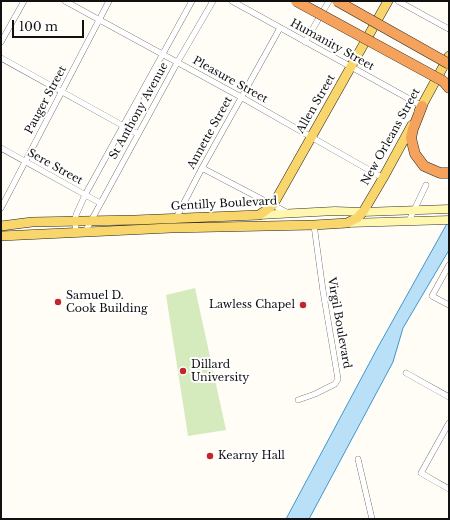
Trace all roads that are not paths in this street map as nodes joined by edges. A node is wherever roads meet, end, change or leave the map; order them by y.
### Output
1 (24, 1) edge
2 (65, 1) edge
3 (109, 1) edge
4 (192, 1) edge
5 (213, 1) edge
6 (232, 1) edge
7 (296, 1) edge
8 (329, 1) edge
9 (337, 1) edge
10 (388, 1) edge
11 (398, 1) edge
12 (100, 20) junction
13 (280, 28) junction
14 (449, 29) edge
15 (1, 42) edge
16 (305, 42) junction
17 (163, 54) junction
18 (449, 56) edge
19 (1, 58) edge
20 (177, 63) junction
21 (449, 64) edge
22 (351, 67) junction
23 (447, 84) edge
24 (61, 91) junction
25 (241, 97) junction
26 (422, 106) junction
27 (124, 126) junction
28 (138, 134) junction
29 (311, 137) junction
30 (1, 148) edge
31 (25, 162) junction
32 (202, 168) junction
33 (449, 173) edge
34 (384, 178) junction
35 (426, 185) dead end
36 (85, 195) junction
37 (100, 203) junction
38 (272, 205) junction
39 (1, 208) edge
40 (449, 209) edge
41 (414, 210) junction
42 (364, 212) junction
43 (289, 213) junction
44 (259, 214) junction
45 (176, 218) junction
46 (449, 220) edge
47 (75, 221) junction
48 (91, 221) junction
49 (409, 221) junction
50 (347, 223) junction
51 (314, 225) junction
52 (1, 226) edge
53 (171, 228) junction
54 (81, 232) junction
55 (1, 236) edge
56 (449, 265) edge
57 (449, 305) edge
58 (406, 373) dead end
59 (449, 397) edge
60 (298, 400) dead end
61 (449, 423) edge
62 (358, 459) dead end
63 (449, 489) edge
64 (372, 519) edge

1 - 15 street
2 - 12 street, Pleasure Street
3 - 12 street, Pauger Street
4 - 17 street, St Anthony Avenue
5 - 20 street, St Anthony Avenue
6 - 13 street, Humanity Street
7 - 23 highway, bridge
8 - 16 street
9 - 21 highway, bridge
10 - 22 main road, Allen Street
11 - 14 street
12 - 17 street, Pleasure Street
12 - 24 street, Pauger Street
13 - 16 street, Humanity Street
13 - 25 street, Annette Street
16 - 22 street, Humanity Street
17 - 20 street, Pleasure Street
17 - 27 street, St Anthony Avenue
18 - 26 main road, New Orleans Street
19 - 24 street
20 - 25 street, Pleasure Street
20 - 28 street, St Anthony Avenue
22 - 26 street, Humanity Street
22 - 29 main road, Allen Street
24 - 27 street
24 - 31 street, Pauger Street
25 - 29 street, Pleasure Street
25 - 32 street, Annette Street
26 - 33 highway
26 - 34 main road, New Orleans Street
27 - 28 street
27 - 36 street, St Anthony Avenue
28 - 37 street, St Anthony Avenue
29 - 34 street, Pleasure Street
29 - 38 main road, Allen Street
30 - 31 street, Sere Street
31 - 36 street, Sere Street
31 - 39 street, Pauger Street
32 - 38 street
32 - 45 street, Annette Street
34 - 42 main road, New Orleans Street
35 - 41 street
36 - 37 street, Sere Street
36 - 47 street, St Anthony Avenue
37 - 48 street, St Anthony Avenue
38 - 43 street
38 - 44 main road, Allen Street
40 - 41 main road, Gentilly Boulevard
41 - 42 main road, Gentilly Boulevard
41 - 49 street
42 - 43 main road, Gentilly Boulevard
42 - 50 main road, New Orleans Street
43 - 44 main road, Gentilly Boulevard
44 - 45 main road, Gentilly Boulevard
45 - 48 main road, Gentilly Boulevard
45 - 53 street, Annette Street
46 - 49 main road, Gentilly Boulevard
47 - 48 main road, Gentilly Boulevard
47 - 52 main road, Gentilly Boulevard
47 - 54 street, St Anthony Avenue
48 - 54 street, St Anthony Avenue
49 - 50 main road, Gentilly Boulevard
50 - 51 main road, Gentilly Boulevard
51 - 53 main road, Gentilly Boulevard
51 - 60 street, Virgil Boulevard
53 - 54 main road, Gentilly Boulevard
54 - 55 main road, Gentilly Boulevard
56 - 57 street
58 - 59 street
61 - 63 street
62 - 64 street

